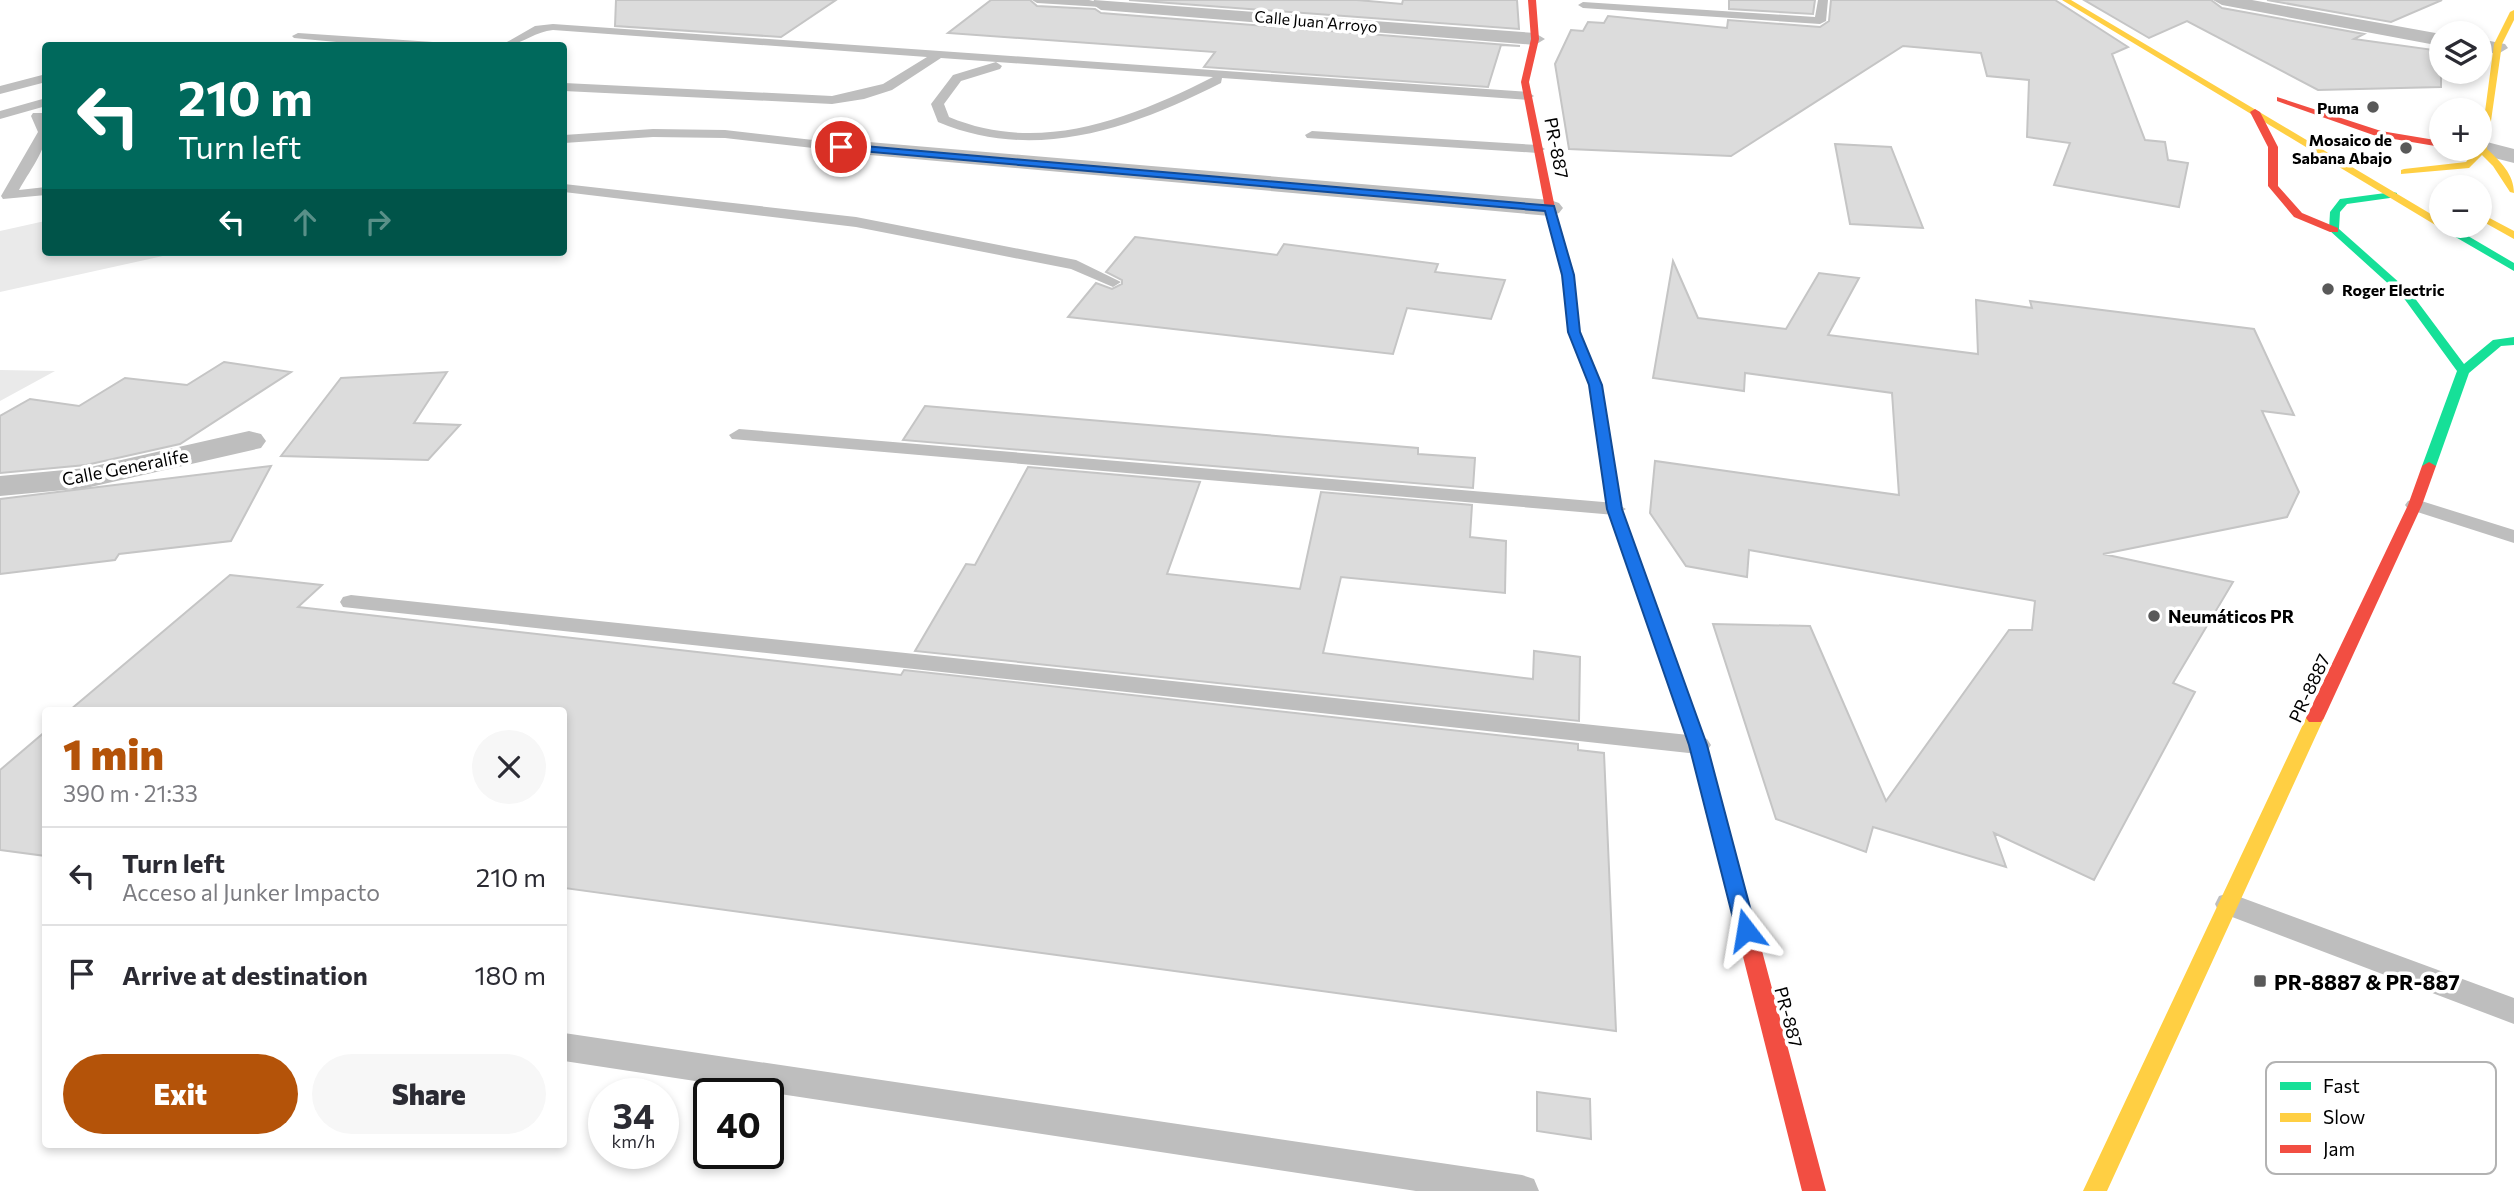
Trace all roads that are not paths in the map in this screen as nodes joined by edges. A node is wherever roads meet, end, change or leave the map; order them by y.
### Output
1 (1037, 0) edge
2 (1532, 0) edge
3 (1823, 0) edge
4 (2066, 0) edge
5 (2222, 0) edge
6 (1103, 2) edge
7 (1583, 5) dead end
8 (2514, 12) edge
9 (298, 36) dead end
10 (2429, 38) edge
11 (1535, 39) junction
12 (379, 42) edge
13 (513, 42) edge
14 (2497, 52) edge
15 (936, 56) junction
16 (42, 79) edge
17 (1217, 80) junction
18 (18, 85) junction
19 (567, 87) edge
20 (0, 88) edge
21 (42, 88) edge
22 (2489, 98) edge
23 (1529, 101) junction
24 (42, 103) edge
25 (2255, 112) junction
26 (0, 115) edge
27 (38, 116) dead end
28 (42, 125) edge
29 (1312, 135) dead end
30 (42, 137) edge
31 (567, 139) edge
32 (2429, 143) edge
33 (822, 145) joint
34 (2359, 145) dead end
35 (1538, 149) junction
36 (2492, 151) edge
37 (2514, 156) edge
38 (2472, 161) edge
39 (2491, 161) edge
40 (2429, 186) edge
41 (567, 188) edge
42 (2514, 190) edge
43 (42, 192) edge
44 (2393, 195) junction
45 (1550, 208) junction
46 (2429, 217) edge
47 (2492, 223) edge
48 (2333, 230) junction
49 (2514, 236) edge
50 (2464, 238) edge
51 (2514, 268) edge
52 (1113, 282) dead end
53 (2514, 341) edge
54 (2463, 371) junction
55 (739, 435) dead end
56 (249, 441) dead end
57 (0, 486) edge
58 (2415, 505) junction
59 (1615, 509) junction
60 (2514, 537) edge
61 (351, 603) dead end
62 (1698, 745) junction
63 (2229, 904) junction
64 (2514, 1011) edge
65 (567, 1046) edge
66 (1522, 1191) edge
67 (1814, 1191) edge
68 (2095, 1191) edge

1 - 6 lane
2 - 11 main road, PR-887
3 - 7 lane
4 - 25 main road
5 - 10 street
6 - 11 street, Calle Juan Arroyo
8 - 14 main road
9 - 12 lane
11 - 23 main road, PR-887
13 - 15 lane
14 - 22 main road
15 - 19 lane
15 - 23 lane
16 - 18 lane
17 - 17 lane
17 - 23 lane
18 - 20 lane
18 - 21 lane
23 - 35 main road, PR-887
24 - 26 lane
25 - 44 main road
25 - 48 main road
27 - 28 lane
29 - 35 lane
30 - 43 lane
31 - 33 lane
32 - 34 main road
33 - 45 street
35 - 45 main road, PR-887
36 - 37 street
38 - 40 main road
39 - 42 main road
41 - 52 lane
44 - 46 main road
44 - 48 main road
45 - 59 main road, PR-887
47 - 49 main road
48 - 54 main road
50 - 51 main road
53 - 54 main road
54 - 58 main road, PR-8887 / PR-8887
55 - 59 lane
56 - 57 street, Calle Generalife
58 - 60 lane
58 - 63 main road, PR-8887 / PR-8887
59 - 62 main road, PR-887
61 - 62 lane
62 - 67 main road, PR-887
63 - 64 lane
63 - 68 main road, PR-8887 / PR-8887
65 - 66 lane

